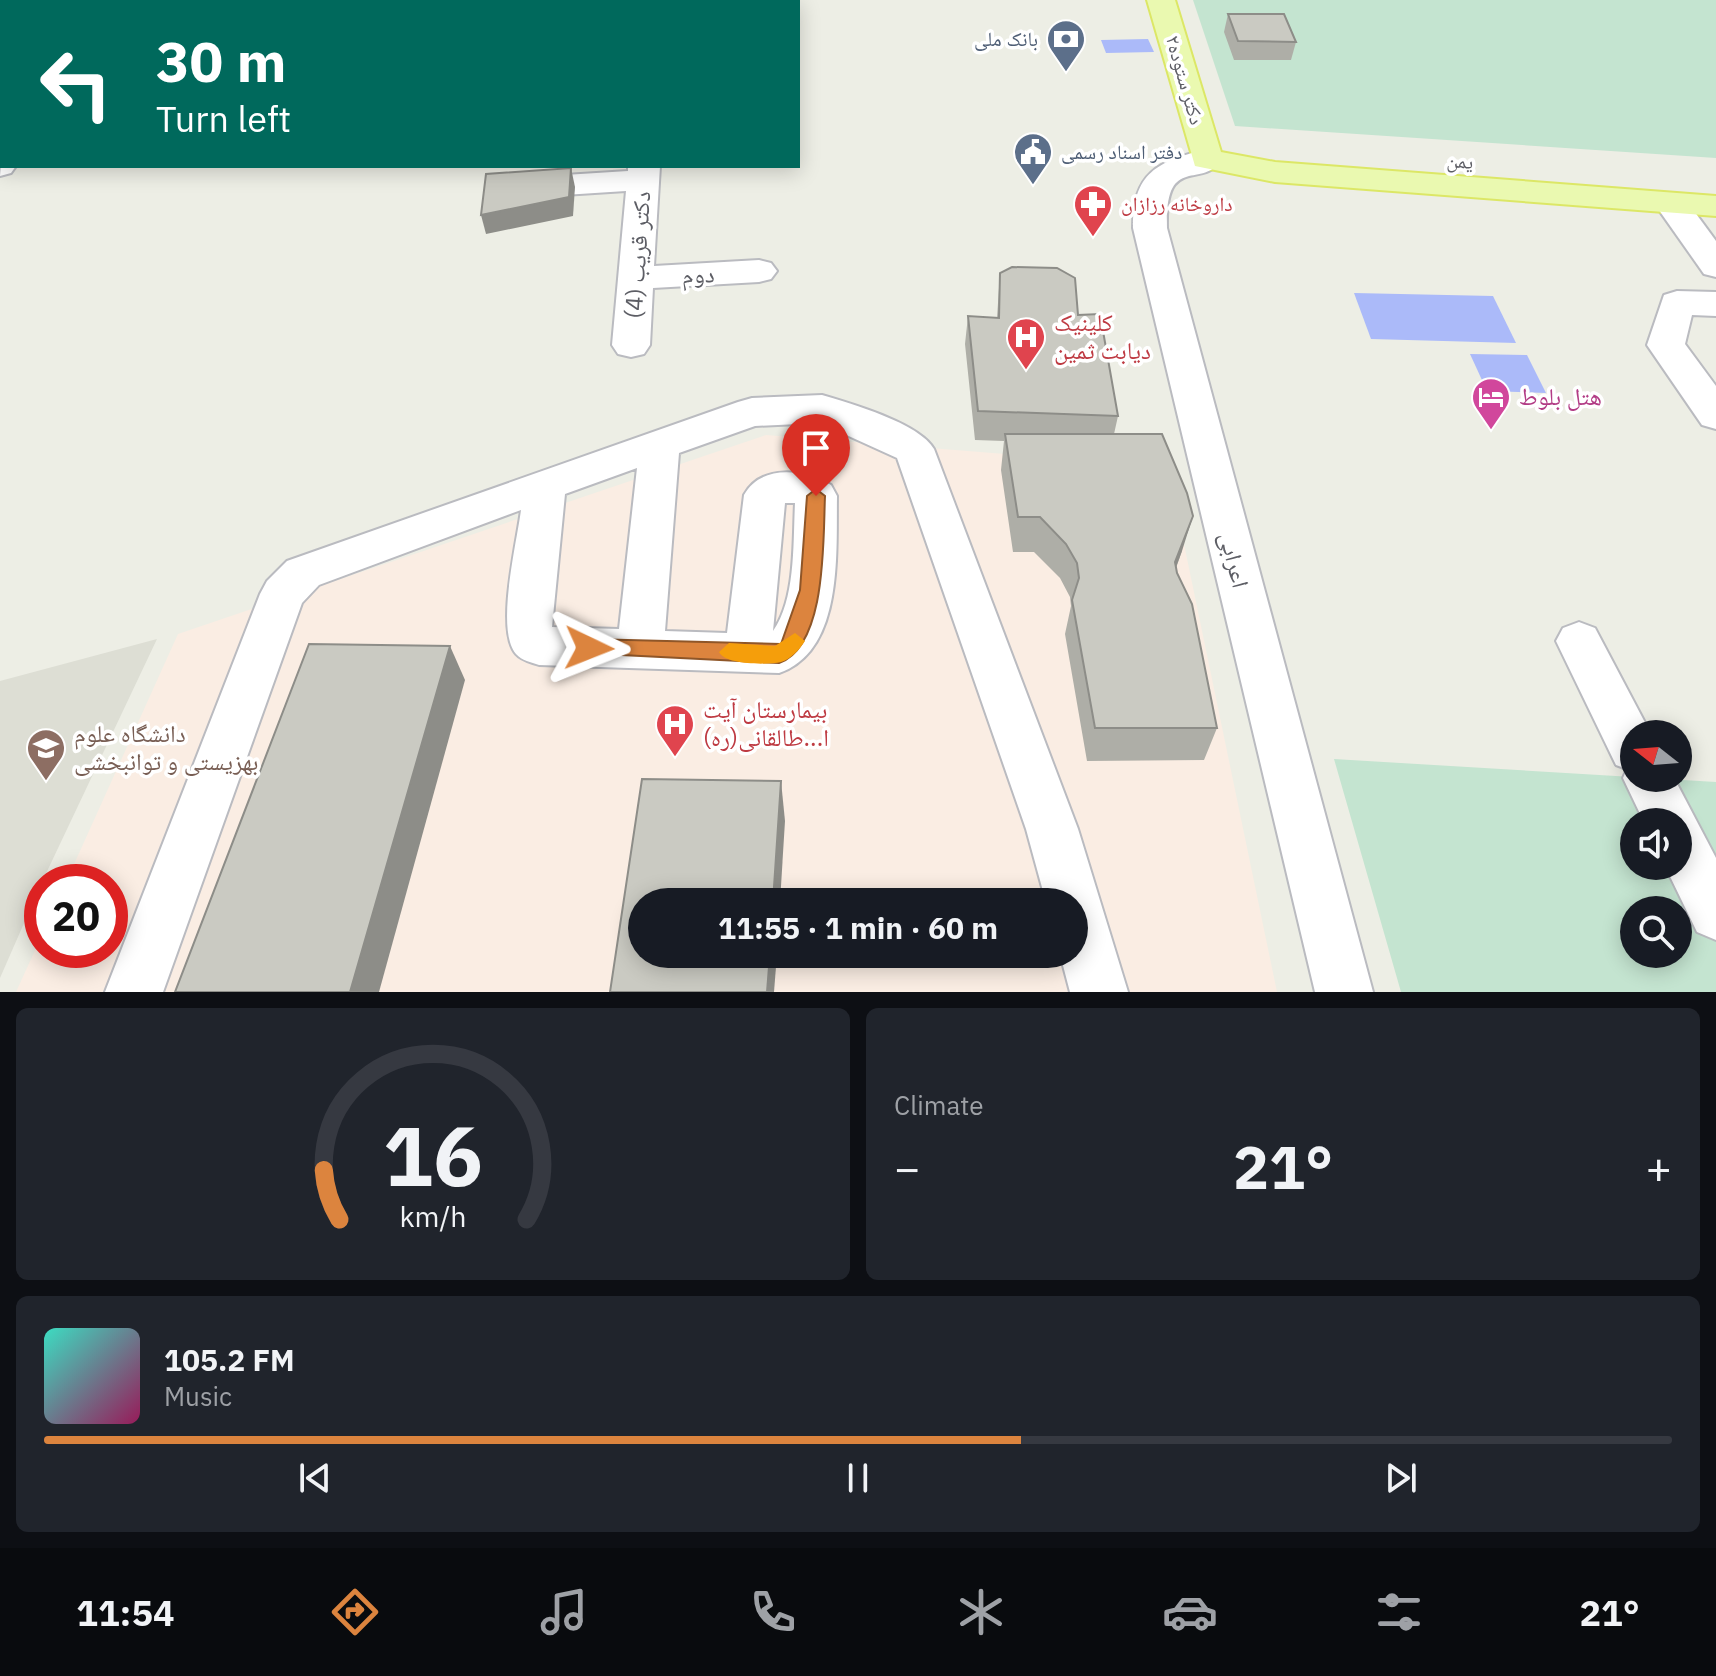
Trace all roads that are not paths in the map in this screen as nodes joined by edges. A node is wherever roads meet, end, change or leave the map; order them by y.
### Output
1 (1161, 0) edge
2 (1205, 152) junction
3 (644, 173) edge
4 (1716, 178) edge
5 (1663, 188) junction
6 (504, 189) edge
7 (1716, 206) edge
8 (1716, 266) edge
9 (759, 271) dead end
10 (636, 278) junction
11 (1716, 304) edge
12 (631, 345) dead end
13 (1716, 415) edge
14 (660, 444) junction
15 (545, 485) junction
16 (1579, 641) dead end
17 (640, 649) junction
18 (748, 652) dead end
19 (1620, 722) edge
20 (1692, 865) edge
21 (1070, 888) edge
22 (1715, 909) edge
23 (1088, 953) edge
24 (134, 992) edge
25 (1099, 992) edge
26 (1344, 992) edge

1 - 2 main road, دکتر ستوده۲
2 - 5 main road, یمن
2 - 26 street, اعرابی
3 - 6 street
3 - 10 street, دکتر قریب (4)
4 - 5 main road, یمن
5 - 7 main road, یمن
5 - 8 street
9 - 10 street, دوم
10 - 12 street, دکتر قریب (4)
11 - 13 street
14 - 15 street
14 - 17 street
14 - 21 street
15 - 17 street
15 - 24 street
16 - 19 street
17 - 18 street
20 - 22 street
23 - 25 street

